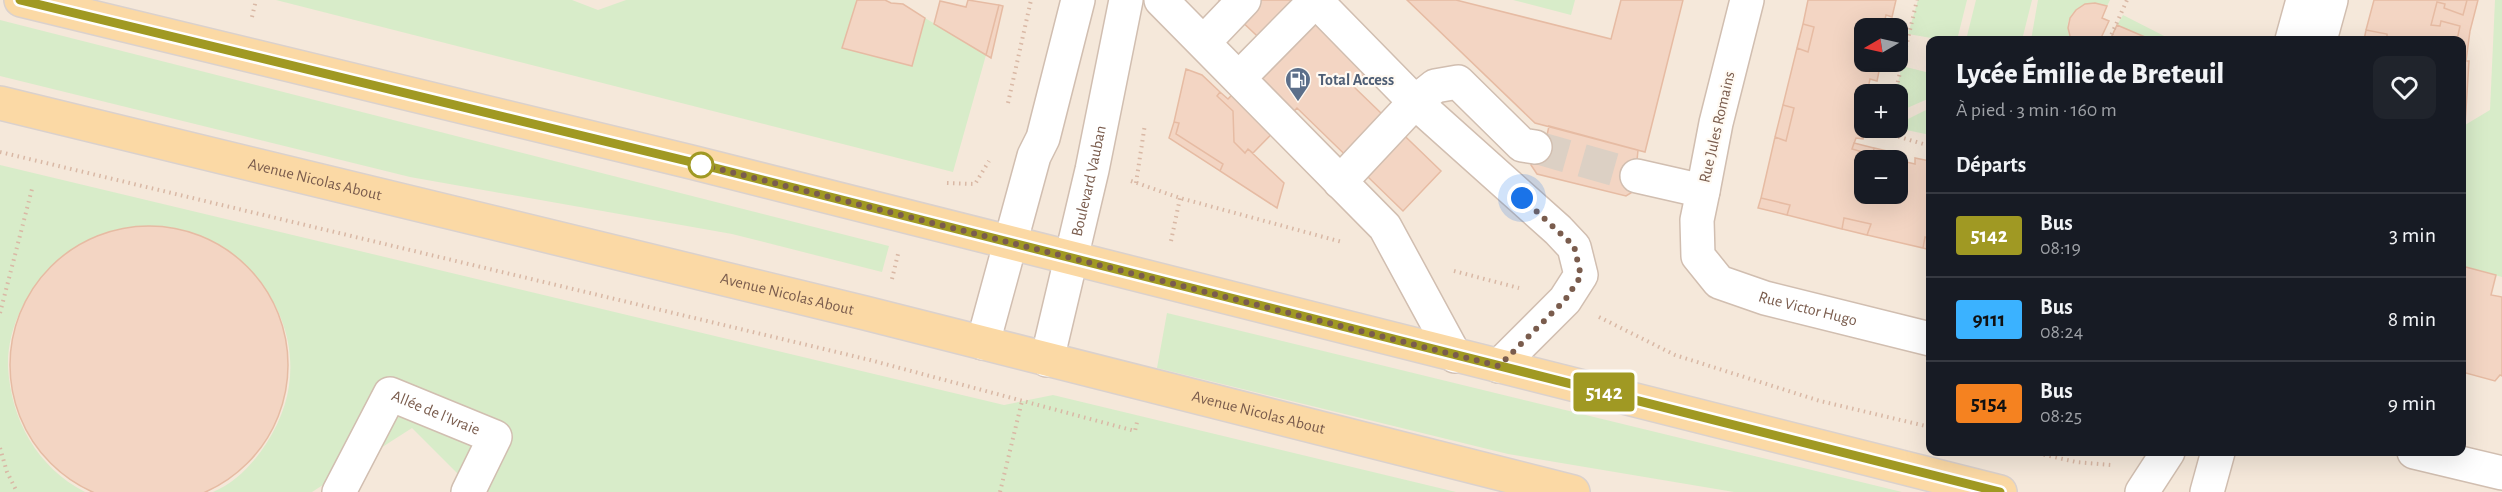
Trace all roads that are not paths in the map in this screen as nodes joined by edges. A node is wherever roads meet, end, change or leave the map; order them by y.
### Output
1 (21, 0) edge
2 (1078, 0) edge
3 (1125, 0) edge
4 (1161, 0) edge
5 (1244, 0) edge
6 (1315, 0) edge
7 (1747, 0) edge
8 (2302, 0) edge
9 (2331, 0) edge
10 (2293, 36) edge
11 (2321, 36) edge
12 (1204, 42) junction
13 (1239, 78) junction
14 (1415, 102) junction
15 (0, 103) edge
16 (1535, 147) tunnel mouth
17 (1637, 176) tunnel mouth
18 (1340, 182) junction
19 (1702, 191) junction
20 (1011, 244) junction
21 (1698, 256) joint
22 (1071, 258) junction
23 (1926, 338) edge
24 (983, 344) junction
25 (1455, 356) junction
26 (1047, 360) junction
27 (1499, 366) junction
28 (2165, 456) edge
29 (2217, 456) edge
30 (2431, 456) edge
31 (2502, 473) edge
32 (339, 492) edge
33 (468, 492) edge
34 (1573, 492) edge
35 (2000, 492) edge
36 (2142, 492) edge
37 (2207, 492) edge

1 - 20 main road
2 - 20 street
3 - 22 street, Boulevard Vauban
4 - 12 street
5 - 12 street
6 - 13 street
6 - 14 street
7 - 19 street, Rue Jules Romains
8 - 10 street
9 - 11 street
12 - 13 street
13 - 18 street
14 - 16 street
14 - 18 street
14 - 27 street
15 - 24 main road, Avenue Nicolas About
17 - 19 street
18 - 25 street
19 - 21 street, Rue Jules Romains
20 - 22 main road
20 - 24 street
21 - 23 street, Rue Victor Hugo
22 - 25 main road
22 - 26 street, Boulevard Vauban
24 - 26 main road, Avenue Nicolas About
25 - 27 main road
26 - 34 main road, Avenue Nicolas About
27 - 35 main road
28 - 36 street
29 - 37 street
30 - 31 street
32 - 33 street, Allée de l'Ivraie

